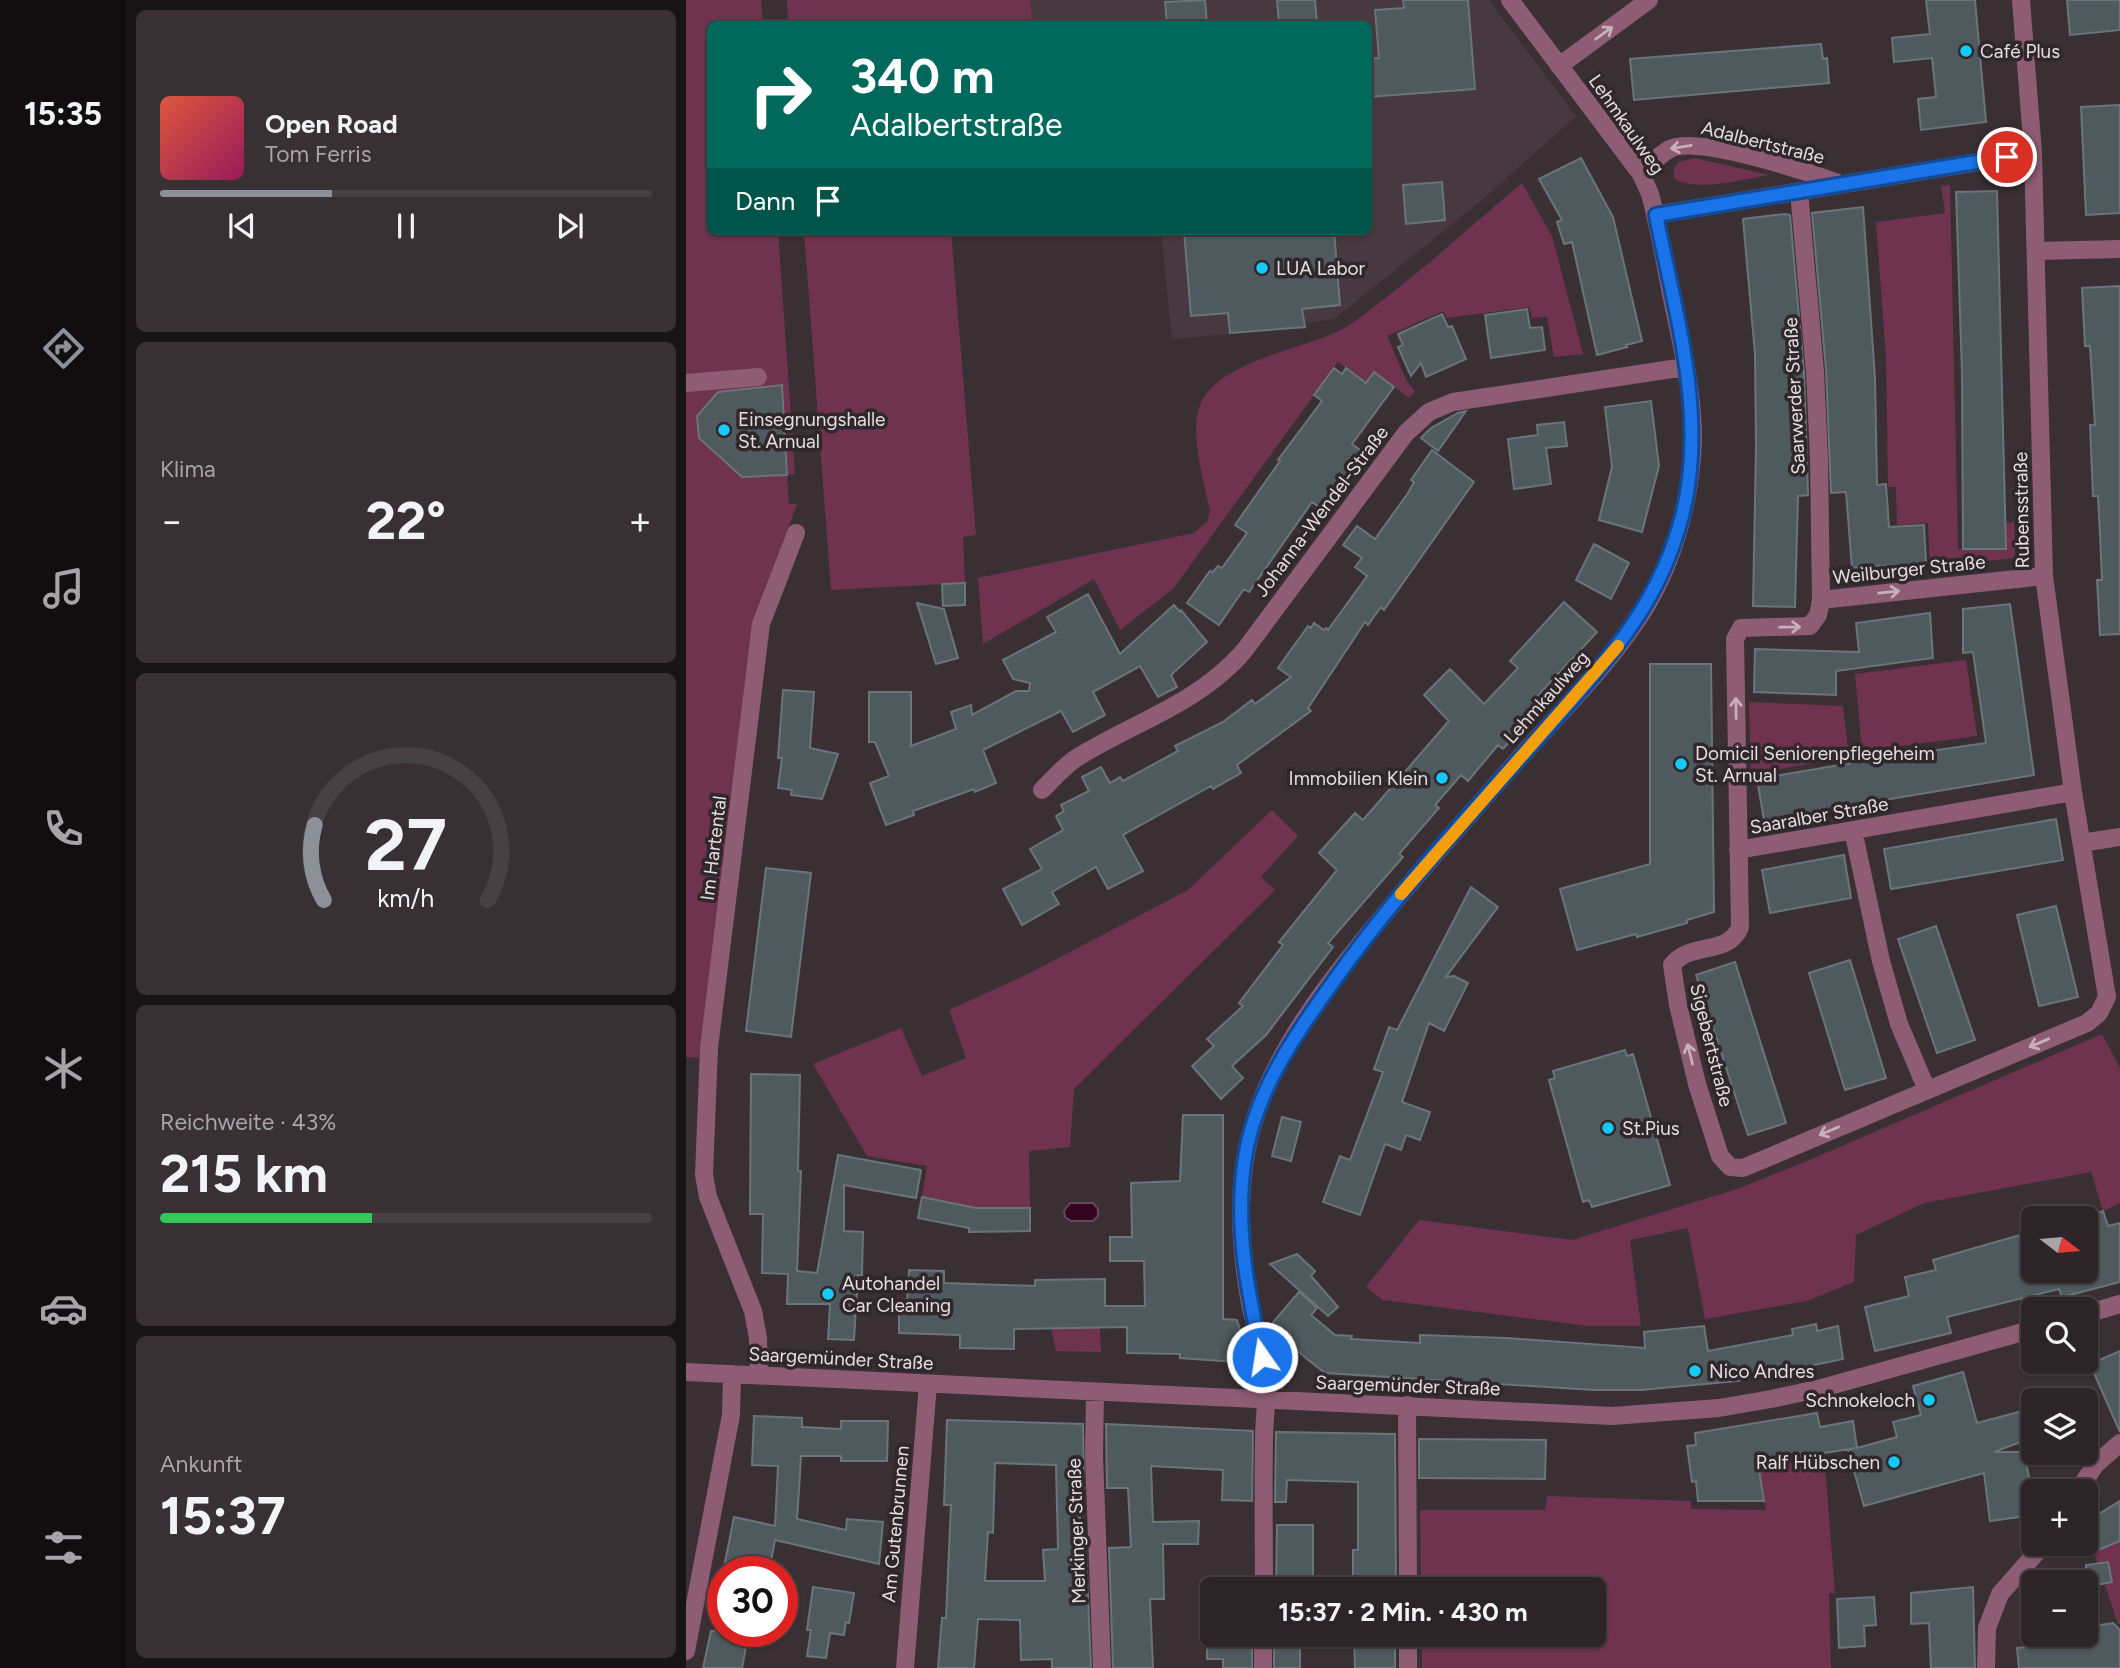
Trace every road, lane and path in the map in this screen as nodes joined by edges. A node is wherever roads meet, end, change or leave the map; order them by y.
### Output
1 (1510, 0) edge
2 (1649, 0) edge
3 (2021, 0) edge
4 (1559, 66) junction
5 (2033, 153) junction
6 (1641, 174) junction
7 (1842, 184) junction
8 (1799, 191) junction
9 (1656, 215) junction
10 (2120, 249) edge
11 (2036, 251) junction
12 (1685, 367) junction
13 (758, 377) dead end
14 (686, 383) edge
15 (796, 533) dead end
16 (2044, 576) junction
17 (1821, 600) junction
18 (1042, 790) dead end
19 (2073, 792) junction
20 (1853, 830) junction
21 (2120, 837) edge
22 (2082, 843) junction
23 (1738, 850) junction
24 (2099, 1013) joint
25 (1927, 1090) junction
26 (2120, 1304) edge
27 (2098, 1310) edge
28 (2021, 1333) edge
29 (686, 1372) edge
30 (732, 1374) junction
31 (759, 1375) junction
32 (928, 1384) junction
33 (1096, 1392) junction
34 (1266, 1400) junction
35 (1407, 1405) junction
36 (2120, 1443) edge
37 (2086, 1479) edge
38 (2033, 1556) edge
39 (1264, 1577) edge
40 (1408, 1577) edge
41 (1263, 1647) edge
42 (1408, 1647) edge
43 (686, 1651) edge
44 (905, 1668) edge
45 (1102, 1668) edge
46 (1263, 1668) edge
47 (1408, 1668) edge
48 (1986, 1668) edge

1 - 4 street, Lehmkaulweg
4 -> 2 street
3 - 5 street, Rubensstraße
4 - 6 street, Lehmkaulweg
5 - 7 street, Adalbertstraße
5 - 11 street, Rubensstraße
7 -> 6 street, Adalbertstraße
6 - 9 street, Lehmkaulweg
7 - 8 street, Adalbertstraße
8 - 9 street, Adalbertstraße
8 - 17 street, Saarwerder Straße
9 - 12 street, Lehmkaulweg
10 - 11 street
11 - 16 street, Rubensstraße
12 - 18 street, Johanna-Wendel-Straße
12 - 34 street, Lehmkaulweg
13 - 14 street
15 - 31 street, Im Hartental
17 -> 16 street, Weilburger Straße
16 - 19 street, Rubensstraße
23 -> 17 street, Sigebertstraße
19 - 20 street, Saaralber Straße
19 - 22 street, Rubensstraße
20 - 23 street, Saaralber Straße
20 - 25 street
21 - 22 street
22 - 24 street, Rubensstraße
25 -> 23 street, Sigebertstraße
24 -> 25 street, Sigebertstraße
26 - 27 street
28 - 35 street, Saargemünder Straße
29 - 30 street, Saargemünder Straße
30 - 31 street, Saargemünder Straße
30 - 43 street
31 - 32 street, Saargemünder Straße
32 - 33 street, Saargemünder Straße
32 - 44 street, Am Gutenbrunnen
33 - 34 street, Saargemünder Straße
33 - 45 street, Merkinger Straße
34 - 35 street, Saargemünder Straße
34 - 39 street, Lehmkaulweg
35 - 40 street
36 - 37 street
38 - 48 street
41 - 46 street
42 - 47 street

